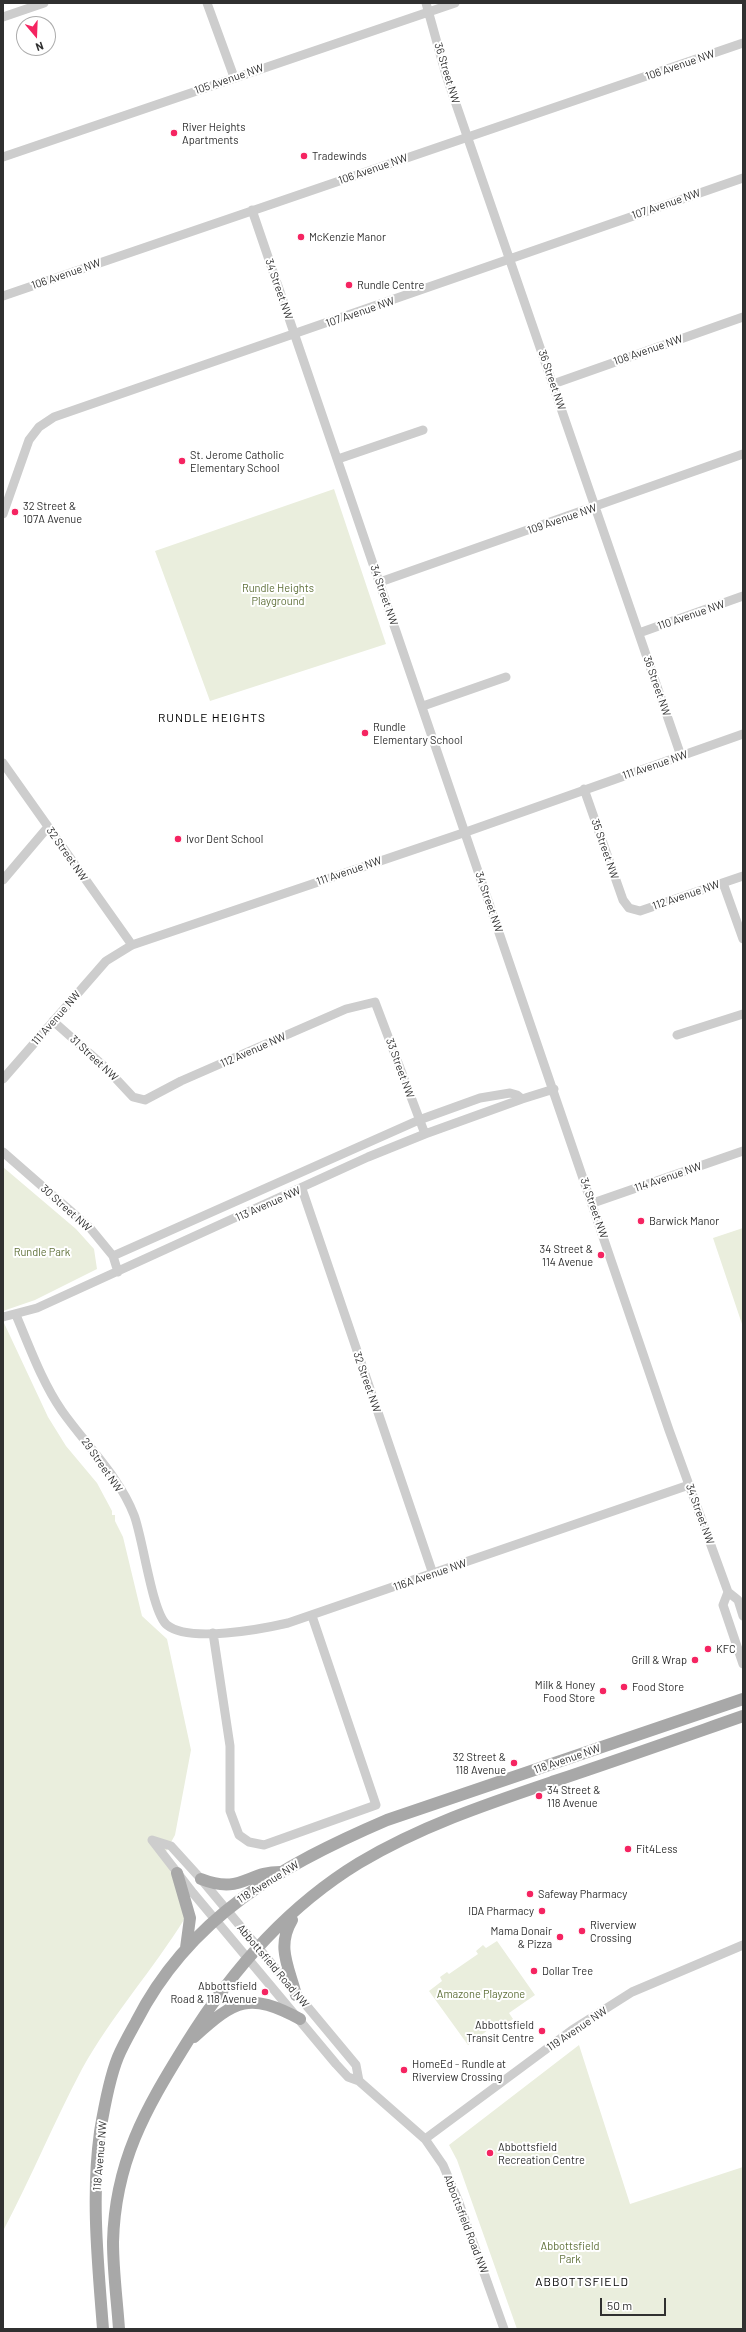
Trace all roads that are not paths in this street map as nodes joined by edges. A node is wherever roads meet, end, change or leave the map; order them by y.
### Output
1 (44, 3) edge
2 (207, 3) edge
3 (426, 3) edge
4 (455, 3) edge
5 (429, 12) junction
6 (3, 17) edge
7 (743, 43) edge
8 (234, 77) junction
9 (468, 137) junction
10 (3, 157) edge
11 (743, 178) edge
12 (252, 210) junction
13 (510, 259) junction
14 (3, 296) edge
15 (743, 317) edge
16 (295, 334) junction
17 (553, 384) junction
18 (423, 430) dead end
19 (743, 454) edge
20 (338, 459) junction
21 (595, 507) junction
22 (3, 514) edge
23 (380, 582) junction
24 (743, 596) edge
25 (639, 633) junction
26 (506, 677) dead end
27 (422, 706) junction
28 (743, 734) edge
29 (681, 756) junction
30 (3, 763) edge
31 (584, 789) junction
32 (48, 827) junction
33 (466, 832) junction
34 (743, 876) edge
35 (3, 880) edge
36 (723, 883) junction
37 (629, 908) joint
38 (743, 939) edge
39 (132, 945) junction
40 (375, 1002) joint
41 (743, 1014) edge
42 (53, 1021) junction
43 (677, 1035) dead end
44 (3, 1079) edge
45 (554, 1089) junction
46 (133, 1097) joint
47 (522, 1099) junction
48 (420, 1120) junction
49 (425, 1134) junction
50 (743, 1151) edge
51 (3, 1152) edge
52 (302, 1189) junction
53 (593, 1203) junction
54 (113, 1256) junction
55 (118, 1272) junction
56 (16, 1315) junction
57 (3, 1317) edge
58 (689, 1485) junction
59 (433, 1574) junction
60 (728, 1592) junction
61 (312, 1616) junction
62 (743, 1616) edge
63 (166, 1624) joint
64 (213, 1633) junction
65 (743, 1664) edge
66 (743, 1699) edge
67 (743, 1716) edge
68 (283, 1872) junction
69 (177, 1873) junction
70 (201, 1879) junction
71 (300, 1907) junction
72 (226, 1910) junction
73 (215, 1919) junction
74 (743, 1945) edge
75 (186, 1948) junction
76 (258, 1948) junction
77 (248, 1959) junction
78 (296, 1995) junction
79 (300, 2019) junction
80 (185, 2046) junction
81 (359, 2081) junction
82 (425, 2139) junction
83 (103, 2329) edge
84 (119, 2329) edge
85 (504, 2329) edge

1 - 6 street
2 - 8 street
3 - 5 street, 36 Street NW
4 - 5 street, 105 Avenue NW
5 - 8 street, 105 Avenue NW
5 - 9 street, 36 Street NW
7 - 9 street, 106 Avenue NW
8 - 10 street, 105 Avenue NW
9 - 12 street, 106 Avenue NW
9 - 13 street, 36 Street NW
11 - 13 street, 107 Avenue NW
12 - 14 street, 106 Avenue NW
12 - 16 street, 34 Street NW
13 - 16 street, 107 Avenue NW
13 - 17 street, 36 Street NW
15 - 17 street, 108 Avenue NW
16 - 20 street, 34 Street NW
16 - 22 street, 107 Avenue NW
17 - 21 street, 36 Street NW
18 - 20 street
19 - 21 street, 109 Avenue NW
20 - 23 street, 34 Street NW
21 - 23 street, 109 Avenue NW
21 - 25 street, 36 Street NW
23 - 27 street, 34 Street NW
24 - 25 street, 110 Avenue NW
25 - 29 street, 36 Street NW
26 - 27 street
27 - 33 street, 34 Street NW
28 - 29 street, 111 Avenue NW
29 - 31 street, 111 Avenue NW
30 - 32 street, 32 Street NW
31 - 33 street, 111 Avenue NW
31 - 37 street, 35 Street NW
32 - 35 street
32 - 39 street, 32 Street NW
33 - 39 street, 111 Avenue NW
33 - 45 street, 34 Street NW
34 - 36 street, 112 Avenue NW
36 - 37 street, 112 Avenue NW
36 - 38 street
39 - 42 street, 111 Avenue NW
40 - 46 street, 112 Avenue NW
40 - 48 street, 33 Street NW
41 - 43 street
42 - 44 street, 111 Avenue NW
42 - 46 street, 31 Street NW
45 - 47 street, 113 Avenue NW
45 - 53 street, 34 Street NW
47 - 48 street, 113 Avenue NW
47 - 49 street, 113 Avenue NW
48 - 49 street, 33 Street NW
48 - 54 street, 113 Avenue NW
49 - 52 street, 113 Avenue NW
50 - 53 street, 114 Avenue NW
51 - 54 street, 30 Street NW
52 - 55 street, 113 Avenue NW
52 - 59 street, 32 Street NW
53 - 58 street, 34 Street NW
54 - 55 street, 30 Street NW
55 - 56 street, 113 Avenue NW
56 - 57 street, 113 Avenue NW
56 - 63 street, 29 Street NW
58 - 59 street, 116A Avenue NW
58 - 60 street, 34 Street NW
59 - 61 street, 116A Avenue NW
60 - 62 street, 34 Street NW
60 - 65 street, 34 Street NW
61 - 64 street, 116A Avenue NW
61 - 64 street
63 - 64 street, 116A Avenue NW
66 - 68 main road, 118 Avenue NW
67 - 71 main road, 118 Avenue NW
68 - 70 main road
68 - 72 main road, 118 Avenue NW
69 - 70 street, Abbottsfield Road NW
69 - 73 street, Abbottsfield Road NW
69 - 75 main road
70 - 72 street, Abbottsfield Road NW
71 - 76 main road, 118 Avenue NW
71 - 78 main road
72 - 73 main road, 118 Avenue NW
72 - 76 street, Abbottsfield Road NW
73 - 75 main road, 118 Avenue NW
73 - 77 street, Abbottsfield Road NW
74 - 82 street, 119 Avenue NW
75 - 83 main road, 118 Avenue NW
76 - 77 main road, 118 Avenue NW
76 - 78 street, Abbottsfield Road NW
77 - 79 street, Abbottsfield Road NW
77 - 80 main road, 118 Avenue NW
78 - 81 street, Abbottsfield Road NW
79 - 80 main road
79 - 81 street, Abbottsfield Road NW
80 - 84 main road, 118 Avenue NW
81 - 82 street, Abbottsfield Road NW
82 - 85 street, Abbottsfield Road NW

